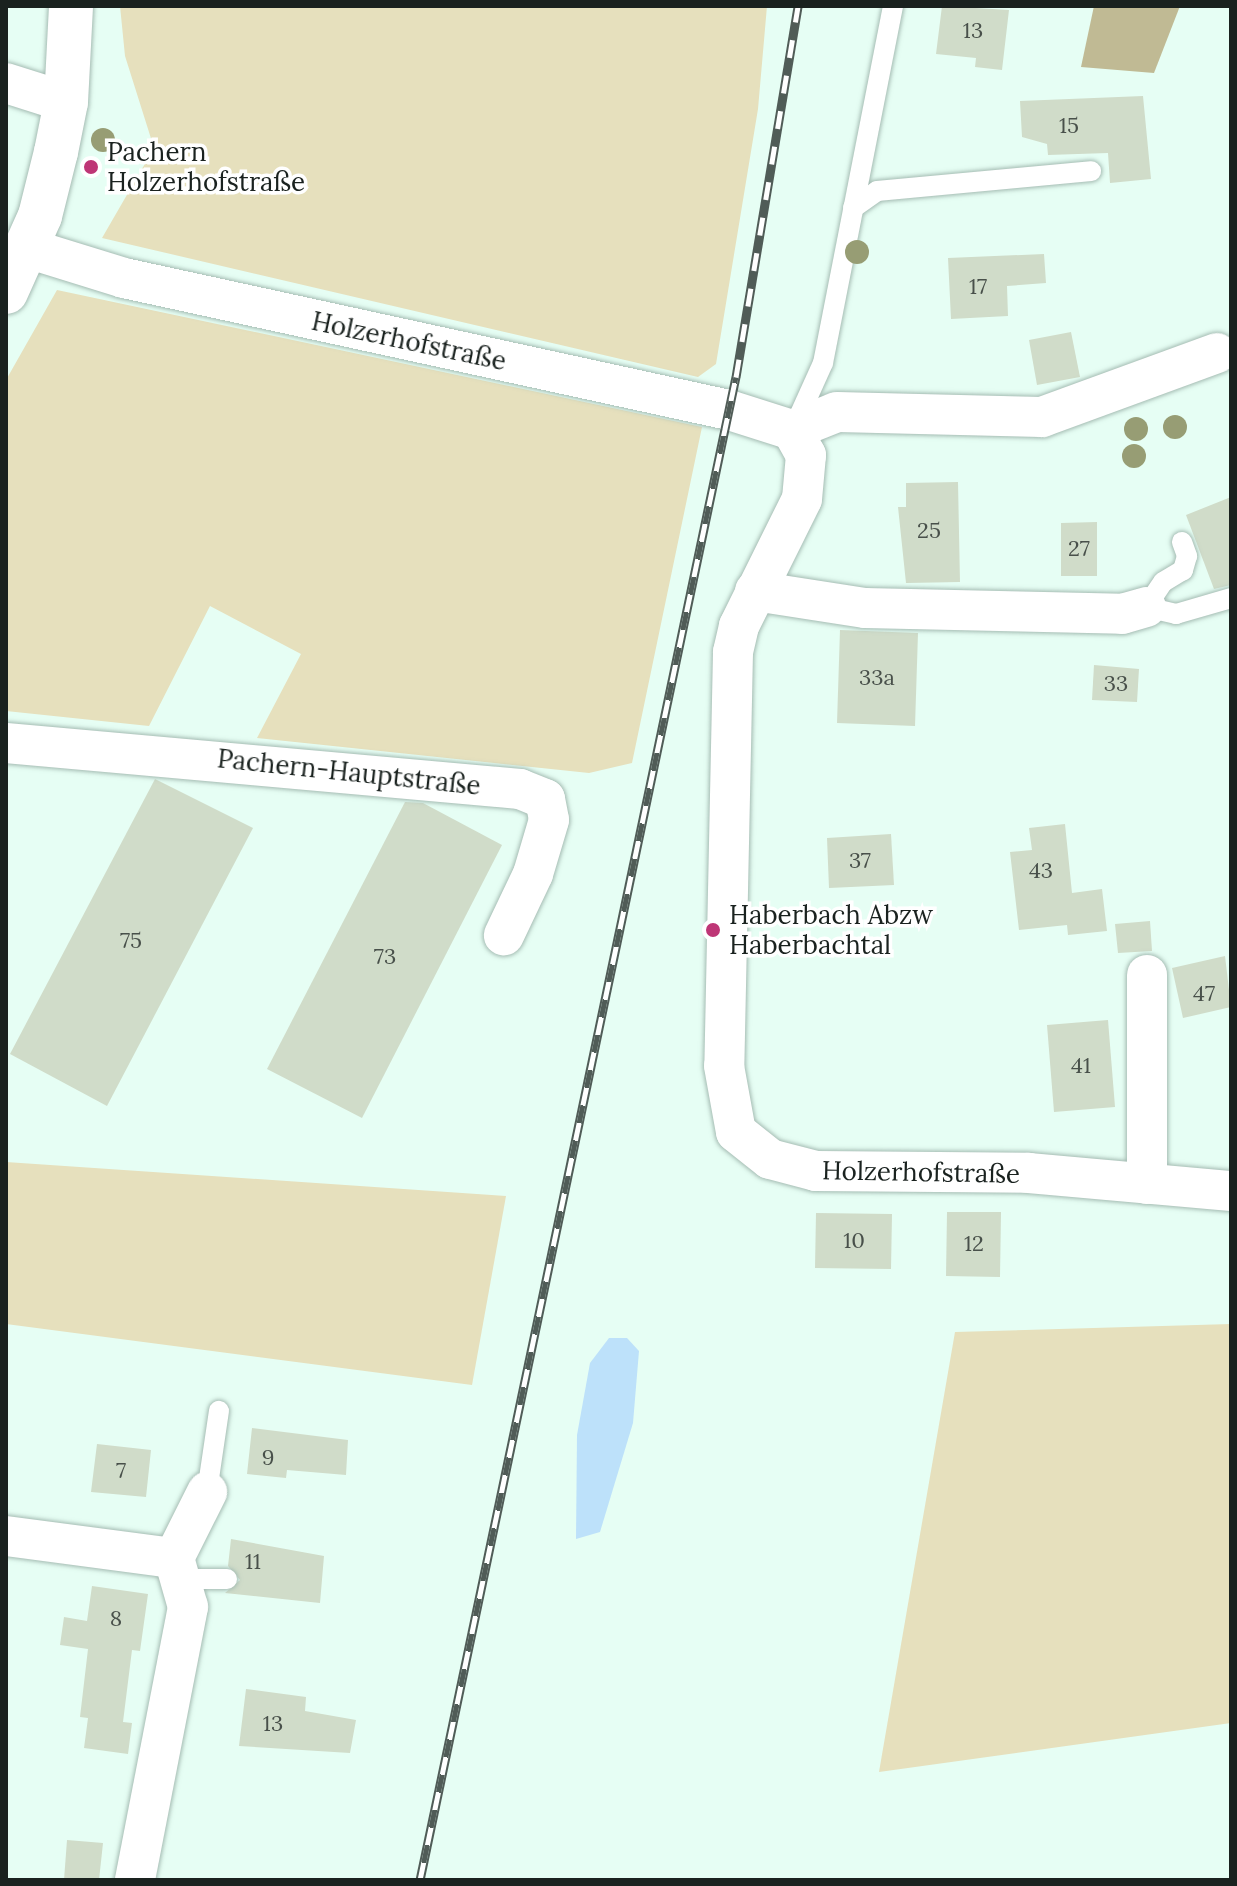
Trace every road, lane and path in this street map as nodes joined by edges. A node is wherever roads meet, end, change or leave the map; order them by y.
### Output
1 (71, 6) edge
2 (893, 6) edge
3 (6, 83) edge
4 (66, 102) junction
5 (1091, 171) dead end
6 (853, 208) junction
7 (27, 248) junction
8 (6, 292) edge
9 (1224, 352) edge
10 (792, 430) junction
11 (1182, 542) dead end
12 (755, 591) junction
13 (1231, 598) edge
14 (1146, 607) junction
15 (6, 743) edge
16 (504, 935) dead end
17 (1147, 975) dead end
18 (1147, 1184) junction
19 (1231, 1191) edge
20 (219, 1411) dead end
21 (207, 1492) joint
22 (6, 1536) edge
23 (177, 1569) junction
24 (227, 1579) dead end
25 (135, 1880) edge

1 - 4 main road
2 - 6 lane
3 - 4 street
4 - 7 main road
5 - 6 lane
6 - 10 lane
7 - 8 main road
7 - 10 street, Holzerhofstraße
9 - 10 street
10 - 12 street, Holzerhofstraße
11 - 14 lane
12 - 14 street
12 - 18 street, Holzerhofstraße
13 - 14 lane
15 - 16 street, Pachern-Hauptstraße
17 - 18 street
18 - 19 street, Holzerhofstraße
20 - 21 lane
21 - 23 street
22 - 23 street
23 - 24 lane
23 - 25 street

